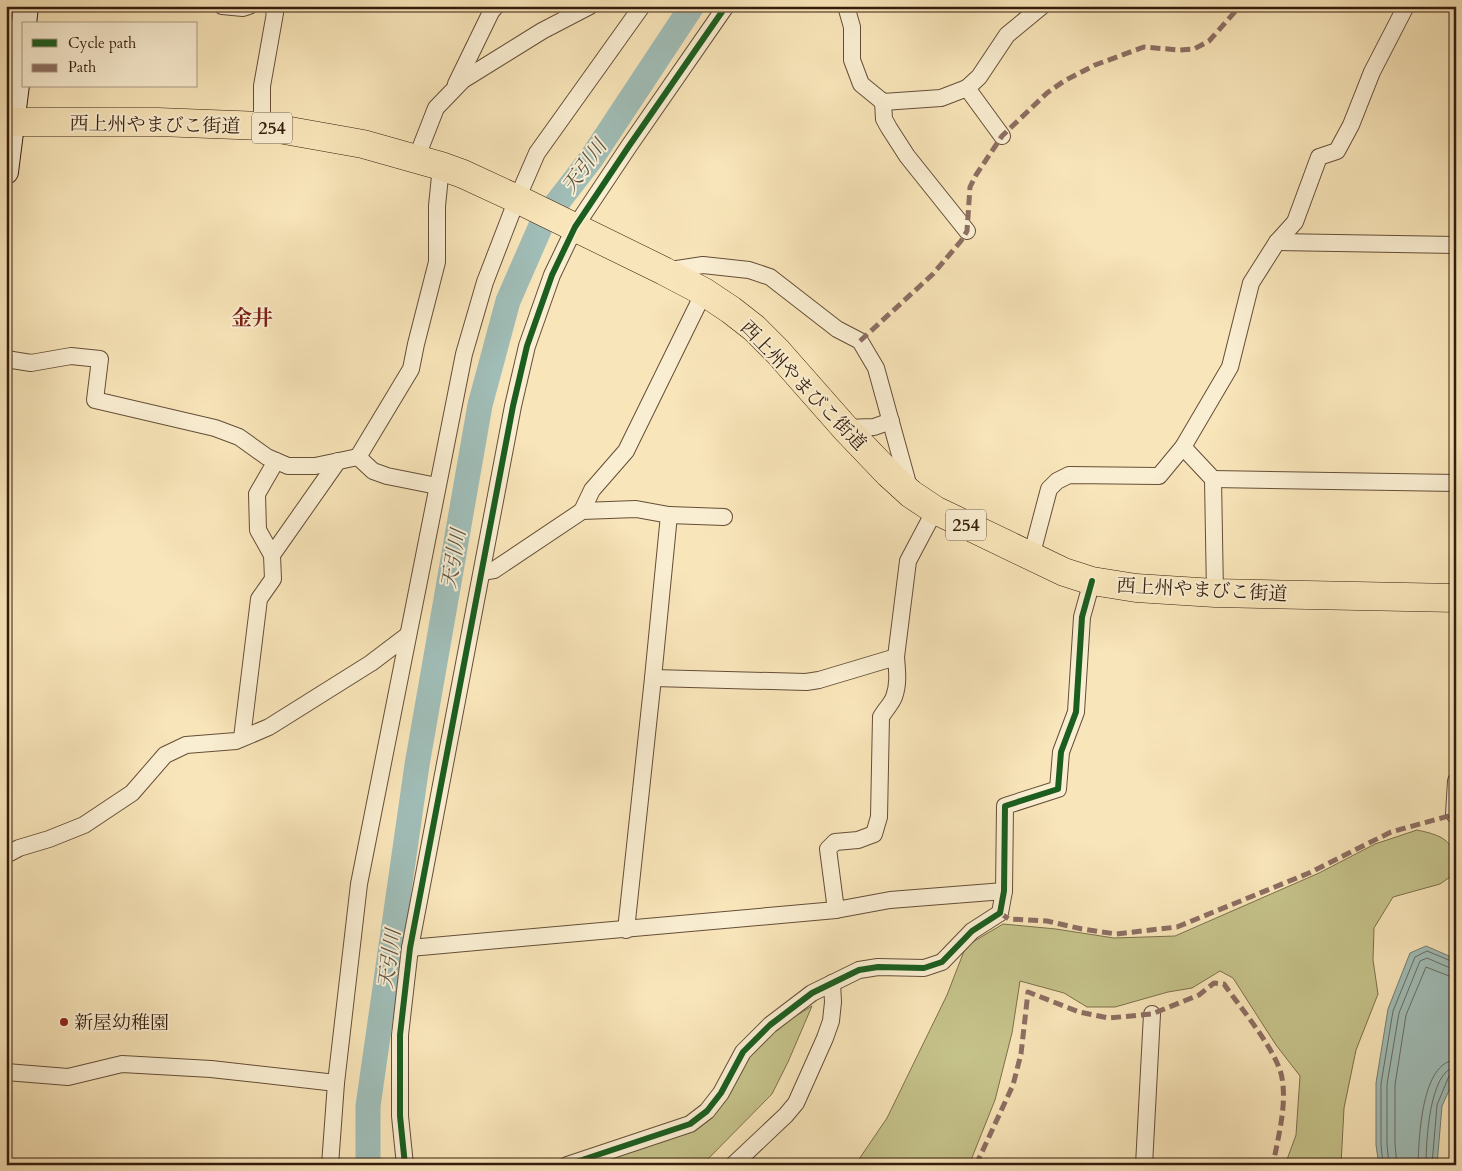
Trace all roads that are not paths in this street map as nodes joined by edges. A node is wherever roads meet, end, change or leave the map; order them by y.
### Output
1 (26, 6) edge
2 (222, 6) edge
3 (249, 6) edge
4 (272, 6) edge
5 (496, 6) edge
6 (590, 6) edge
7 (642, 6) edge
8 (726, 6) edge
9 (846, 6) edge
10 (1042, 6) edge
11 (1406, 6) edge
12 (24, 22) edge
13 (22, 42) edge
14 (967, 88) junction
15 (452, 91) junction
16 (883, 102) junction
17 (10, 122) edge
18 (262, 126) junction
19 (1002, 136) dead end
20 (429, 162) junction
21 (6, 172) edge
22 (521, 201) junction
23 (572, 226) junction
24 (967, 231) dead end
25 (1276, 242) junction
26 (1456, 244) edge
27 (664, 271) junction
28 (704, 292) junction
29 (6, 359) edge
30 (891, 421) junction
31 (845, 428) junction
32 (1183, 447) junction
33 (358, 458) junction
34 (276, 461) junction
35 (338, 461) junction
36 (1213, 480) junction
37 (1456, 483) edge
38 (438, 486) junction
39 (911, 494) junction
40 (582, 510) junction
41 (935, 510) junction
42 (668, 515) junction
43 (724, 518) dead end
44 (272, 556) junction
45 (1031, 557) junction
46 (482, 572) junction
47 (1092, 581) junction
48 (1215, 593) junction
49 (1456, 598) edge
50 (408, 634) junction
51 (896, 657) junction
52 (653, 678) junction
53 (242, 738) junction
54 (1456, 781) edge
55 (1454, 814) dead end
56 (6, 856) edge
57 (1004, 891) junction
58 (836, 910) junction
59 (626, 930) junction
60 (410, 948) junction
61 (832, 983) junction
62 (1152, 1014) dead end
63 (6, 1072) edge
64 (336, 1083) junction
65 (330, 1165) edge
66 (405, 1165) edge
67 (567, 1165) edge
68 (733, 1165) edge
69 (1144, 1165) edge

1 - 12 main road
2 - 3 street
4 - 18 street
5 - 15 street
6 - 15 street
7 - 22 street
8 - 23 street
9 - 16 street
10 - 14 street
11 - 25 street
13 - 17 main road
14 - 16 street
14 - 19 street
15 - 20 street
16 - 24 street
17 - 18 highway, 西上州やまびこ街道 / 254
17 - 21 main road
18 - 20 highway, 西上州やまびこ街道 / 254
20 - 22 highway, 西上州やまびこ街道 / 254
20 - 33 street
22 - 23 highway, 西上州やまびこ街道 / 254
22 - 38 street
23 - 27 highway, 西上州やまびこ街道 / 254
23 - 46 street
25 - 26 street
25 - 32 street
27 - 28 highway, 西上州やまびこ街道 / 254
27 - 30 street
28 - 31 highway, 西上州やまびこ街道 / 254
28 - 40 street
29 - 34 street
30 - 31 street
30 - 39 street
31 - 39 highway, 西上州やまびこ街道 / 254
32 - 36 street
32 - 45 street
33 - 35 street
33 - 38 street
34 - 35 street
34 - 44 street
35 - 44 street
36 - 37 street
36 - 48 street
38 - 50 street
39 - 41 highway, 西上州やまびこ街道 / 254
40 - 42 street
40 - 46 street
41 - 45 highway, 西上州やまびこ街道 / 254
41 - 51 street
42 - 43 street
42 - 52 street
44 - 53 street
45 - 47 highway, 西上州やまびこ街道 / 254
46 - 60 street
47 - 48 highway, 西上州やまびこ街道 / 254
47 - 57 street
48 - 49 highway, 西上州やまびこ街道 / 254
50 - 53 street
50 - 64 street
51 - 52 street
51 - 58 street
52 - 59 street
53 - 56 street
54 - 55 street
57 - 58 street
57 - 61 street
58 - 59 street
59 - 60 street
60 - 66 street
61 - 67 street
61 - 68 street
62 - 69 street
63 - 64 street
64 - 65 street

